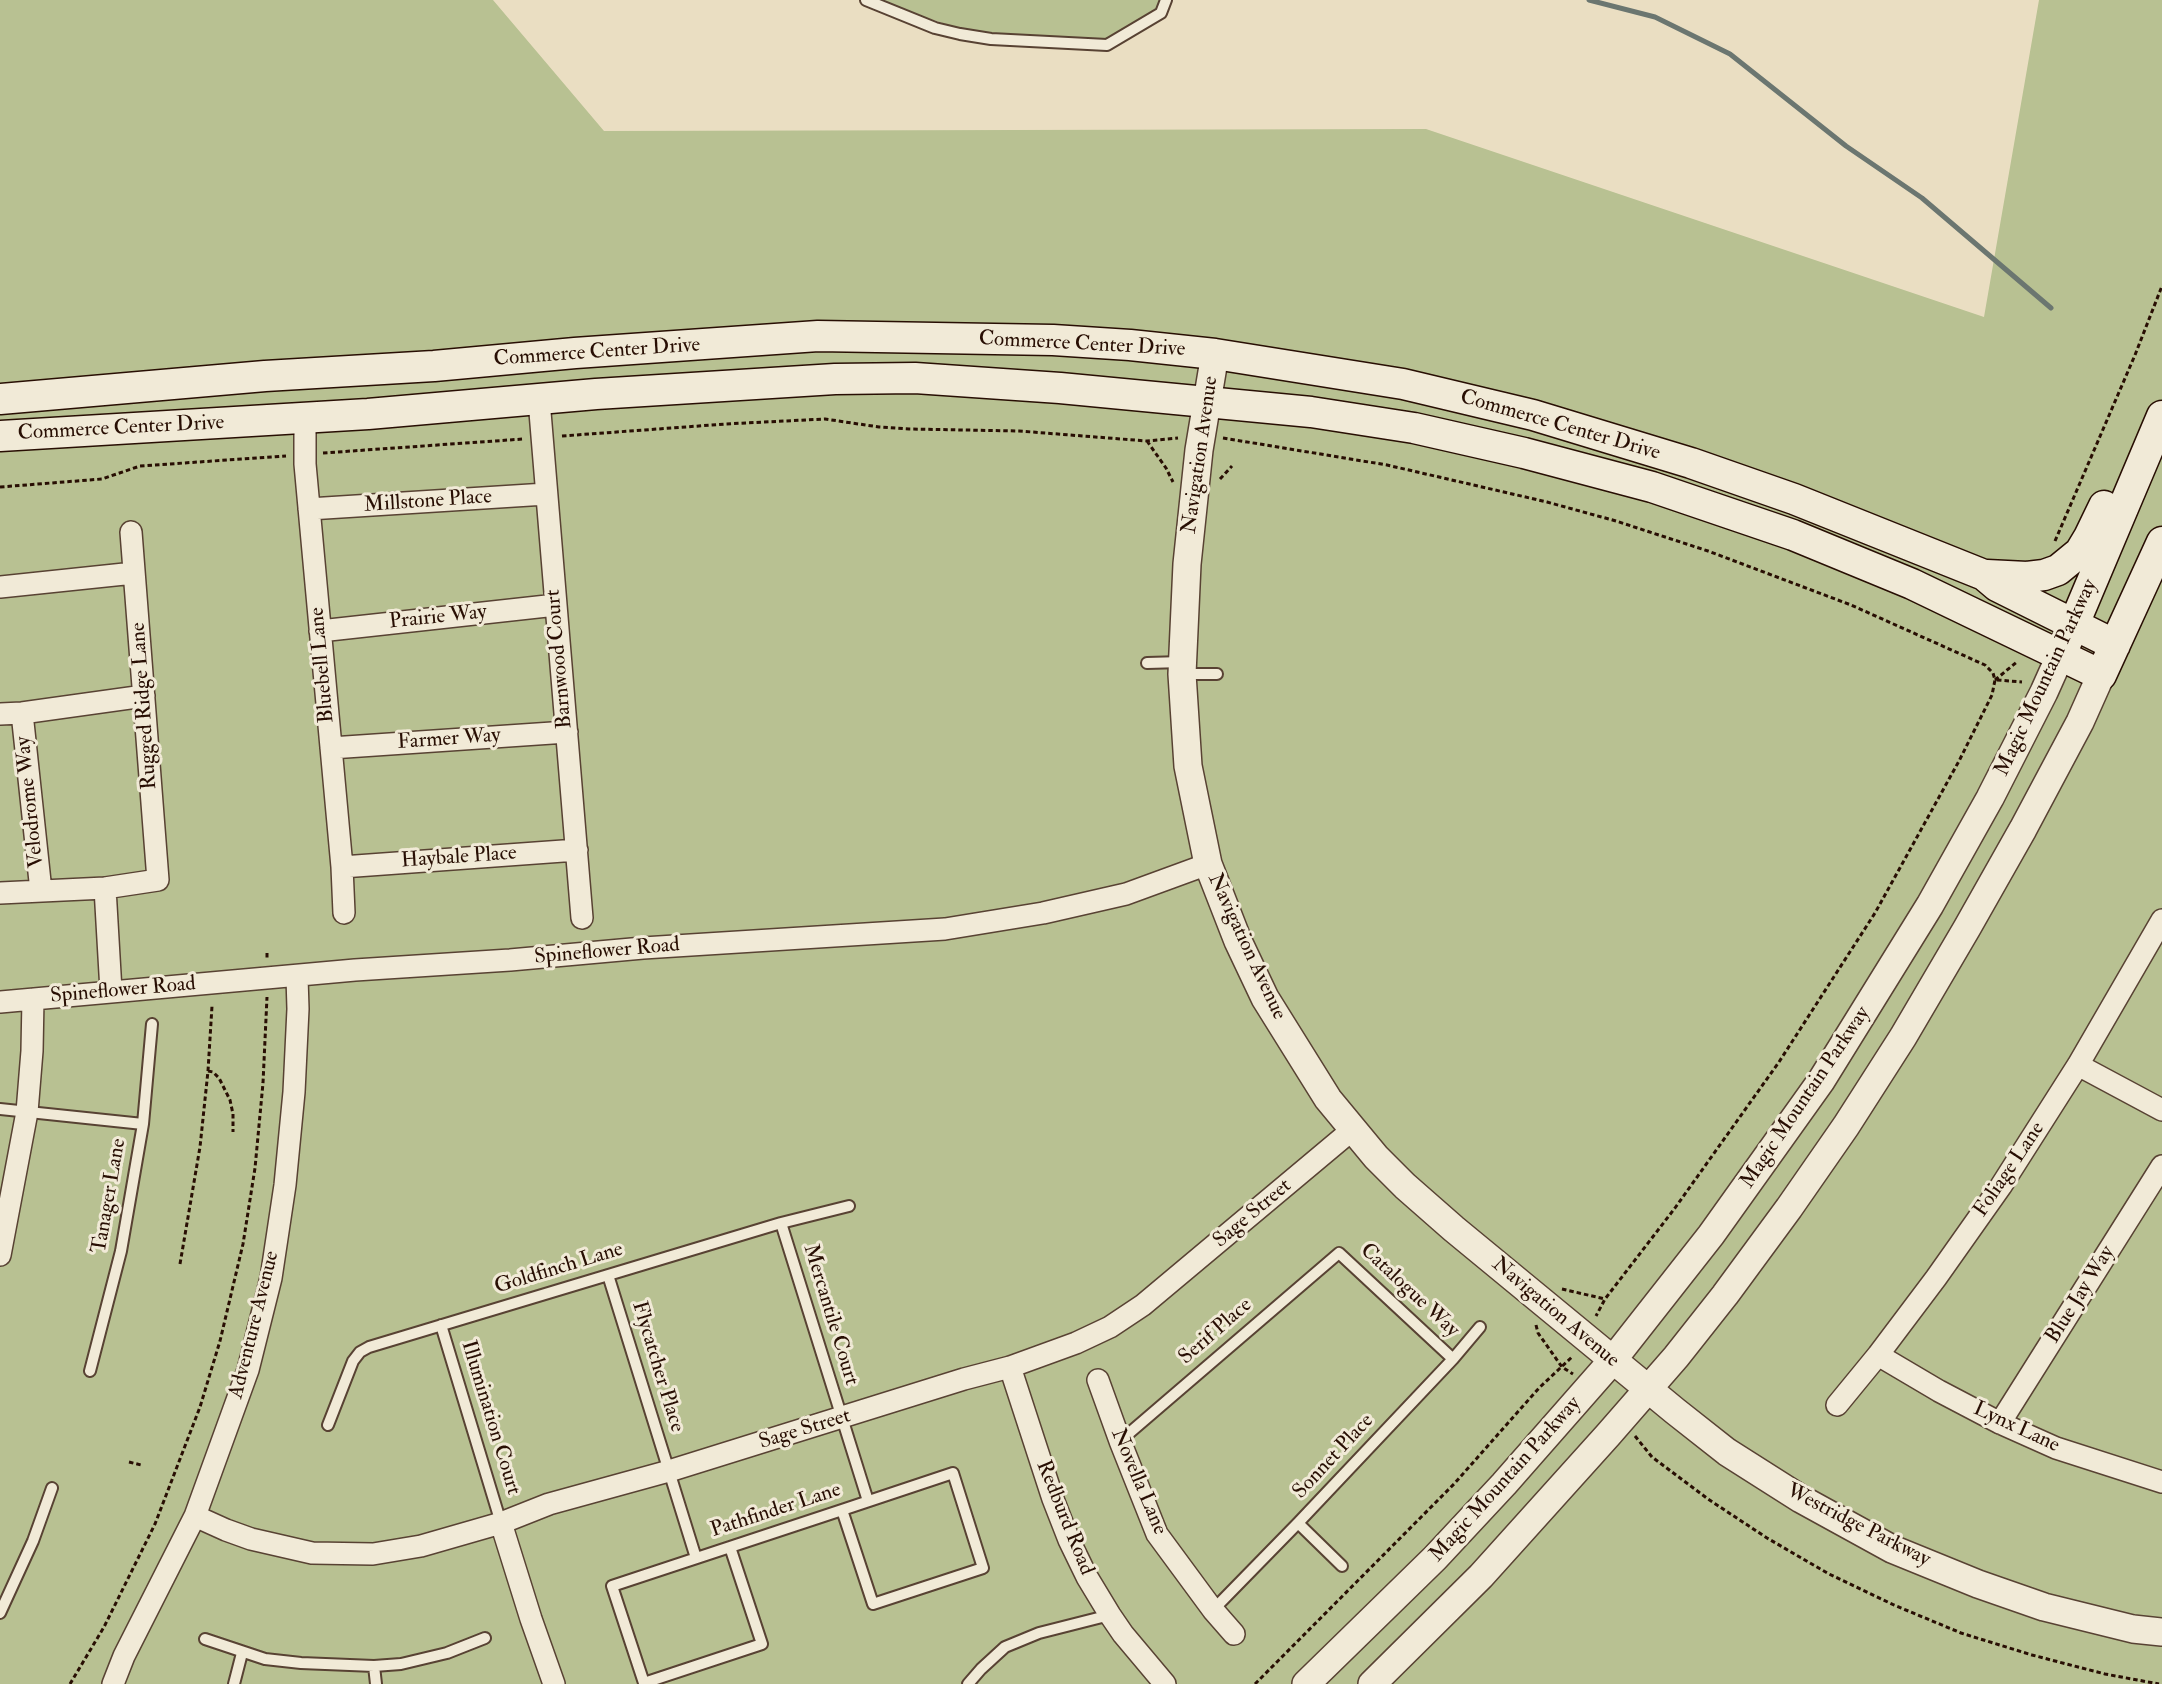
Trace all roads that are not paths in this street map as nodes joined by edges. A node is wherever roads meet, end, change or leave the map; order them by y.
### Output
1 (867, 0) edge
2 (1166, 0) edge
3 (1215, 354) junction
4 (0, 399) edge
5 (539, 400) junction
6 (1207, 401) junction
7 (304, 417) junction
8 (2162, 417) edge
9 (0, 436) edge
10 (2147, 453) junction
11 (546, 494) junction
12 (309, 510) junction
13 (131, 532) dead end
14 (2162, 542) edge
15 (134, 573) junction
16 (1984, 575) junction
17 (0, 587) edge
18 (556, 605) junction
19 (2074, 624) junction
20 (320, 631) junction
21 (2115, 645) junction
22 (2061, 654) junction
23 (1147, 663) dead end
24 (1182, 668) junction
25 (1217, 674) dead end
26 (2101, 675) junction
27 (144, 696) junction
28 (22, 713) junction
29 (0, 714) edge
30 (567, 732) junction
31 (331, 748) junction
32 (577, 850) junction
33 (1208, 864) junction
34 (342, 867) junction
35 (105, 888) junction
36 (41, 891) junction
37 (0, 893) edge
38 (344, 913) dead end
39 (582, 918) dead end
40 (2162, 920) edge
41 (297, 976) junction
42 (111, 991) junction
43 (33, 999) junction
44 (0, 1002) edge
45 (152, 1024) dead end
46 (2078, 1065) junction
47 (0, 1109) edge
48 (2162, 1110) edge
49 (27, 1112) junction
50 (143, 1124) junction
51 (1352, 1130) junction
52 (2162, 1166) edge
53 (849, 1206) dead end
54 (781, 1223) junction
55 (1339, 1253) joint
56 (0, 1255) edge
57 (608, 1275) junction
58 (441, 1325) junction
59 (1480, 1327) dead end
60 (1878, 1355) junction
61 (1453, 1359) junction
62 (1612, 1361) junction
63 (1010, 1367) junction
64 (90, 1371) dead end
65 (1098, 1380) dead end
66 (1647, 1390) junction
67 (1837, 1405) dead end
68 (842, 1419) junction
69 (2000, 1423) junction
70 (328, 1425) dead end
71 (1120, 1442) junction
72 (669, 1471) junction
73 (2162, 1482) edge
74 (52, 1488) dead end
75 (868, 1502) junction
76 (842, 1510) junction
77 (195, 1516) junction
78 (501, 1523) junction
79 (1298, 1523) junction
80 (730, 1547) junction
81 (696, 1558) junction
82 (1342, 1566) dead end
83 (1213, 1610) junction
84 (0, 1612) edge
85 (1110, 1615) junction
86 (2162, 1632) edge
87 (1234, 1635) dead end
88 (486, 1638) dead end
89 (205, 1639) dead end
90 (242, 1653) junction
91 (374, 1666) junction
92 (644, 1683) edge
93 (113, 1684) edge
94 (234, 1684) edge
95 (376, 1684) edge
96 (554, 1684) edge
97 (968, 1684) edge
98 (1165, 1684) edge
99 (1306, 1684) edge
100 (1372, 1684) edge

1 - 2 lane
3 - 4 main road, Commerce Center Drive
3 - 6 street, Navigation Avenue
3 - 16 main road, Commerce Center Drive
5 - 6 main road, Commerce Center Drive
5 - 7 main road, Commerce Center Drive
5 - 11 street, Barnwood Court
6 - 22 main road, Commerce Center Drive
6 - 24 street, Navigation Avenue
7 - 9 main road, Commerce Center Drive
7 - 12 street, Bluebell Lane
8 - 10 main road, Magic Mountain Parkway
10 - 16 main road
10 - 19 main road, Magic Mountain Parkway
11 - 12 street, Millstone Place
11 - 18 street, Barnwood Court
12 - 20 street, Bluebell Lane
13 - 15 street, Rugged Ridge Lane
14 - 21 main road, Magic Mountain Parkway
15 - 17 street
15 - 27 street, Rugged Ridge Lane
16 - 19 main road, Commerce Center Drive
18 - 20 street, Prairie Way
18 - 30 street, Barnwood Court
19 - 21 main road, Commerce Center Drive
19 - 22 main road, Magic Mountain Parkway
20 - 31 street, Bluebell Lane
21 - 26 main road, Magic Mountain Parkway
22 - 26 main road, Commerce Center Drive
22 - 62 street, Magic Mountain Parkway
23 - 24 lane
24 - 25 lane
24 - 33 street, Navigation Avenue
26 - 66 street, Magic Mountain Parkway
27 - 28 street
27 - 35 street, Rugged Ridge Lane
28 - 29 street
28 - 36 street, Velodrome Way
30 - 31 street, Farmer Way
30 - 32 street, Barnwood Court
31 - 34 street, Bluebell Lane
32 - 34 street, Haybale Place
32 - 39 street, Barnwood Court
33 - 41 street, Spineflower Road
33 - 51 street, Navigation Avenue
34 - 38 street, Bluebell Lane
35 - 36 street
35 - 42 street
36 - 37 street
40 - 46 street, Foliage Lane
41 - 42 street, Spineflower Road
41 - 77 street, Adventure Avenue
42 - 43 street, Spineflower Road
43 - 44 street, Spineflower Road
43 - 49 street
45 - 50 lane, Tanager Lane
46 - 48 street
46 - 60 street, Foliage Lane
47 - 49 lane
49 - 50 lane
49 - 56 street
50 - 64 lane, Tanager Lane
51 - 62 street, Navigation Avenue
51 - 63 street, Sage Street
52 - 69 street, Blue Jay Way
53 - 54 lane, Goldfinch Lane
54 - 57 lane, Goldfinch Lane
54 - 68 lane, Mercantile Court
55 - 61 lane, Catalogue Way
55 - 71 lane, Serif Place
57 - 58 lane, Goldfinch Lane
57 - 72 lane, Flycatcher Place
58 - 70 lane, Goldfinch Lane
58 - 78 lane, Illumination Court
59 - 61 lane, Sonnet Place
60 - 67 street, Foliage Lane
60 - 69 street, Lynx Lane
61 - 79 lane, Sonnet Place
62 - 66 street, Navigation Avenue
62 - 99 street, Magic Mountain Parkway
63 - 68 street, Sage Street
63 - 85 street, Redburd Road
65 - 71 street, Novella Lane
66 - 86 street, Westridge Parkway
66 - 100 street, Magic Mountain Parkway
68 - 72 street, Sage Street
68 - 75 lane, Mercantile Court
69 - 73 street, Lynx Lane
71 - 83 street, Novella Lane
72 - 78 street, Sage Street
72 - 81 lane, Flycatcher Place
74 - 84 lane
75 - 76 lane, Pathfinder Lane
75 - 76 lane, Pathfinder Lane
76 - 80 lane, Pathfinder Lane
77 - 78 street, Sage Street
77 - 93 street, Adventure Avenue
78 - 96 street
79 - 82 lane
79 - 83 lane, Sonnet Place
80 - 81 lane, Pathfinder Lane
80 - 92 lane
81 - 92 lane, Pathfinder Lane
83 - 87 street, Novella Lane
85 - 97 lane
85 - 98 street, Redburd Road
88 - 91 lane
89 - 90 lane
90 - 91 lane
90 - 94 lane
91 - 95 lane

